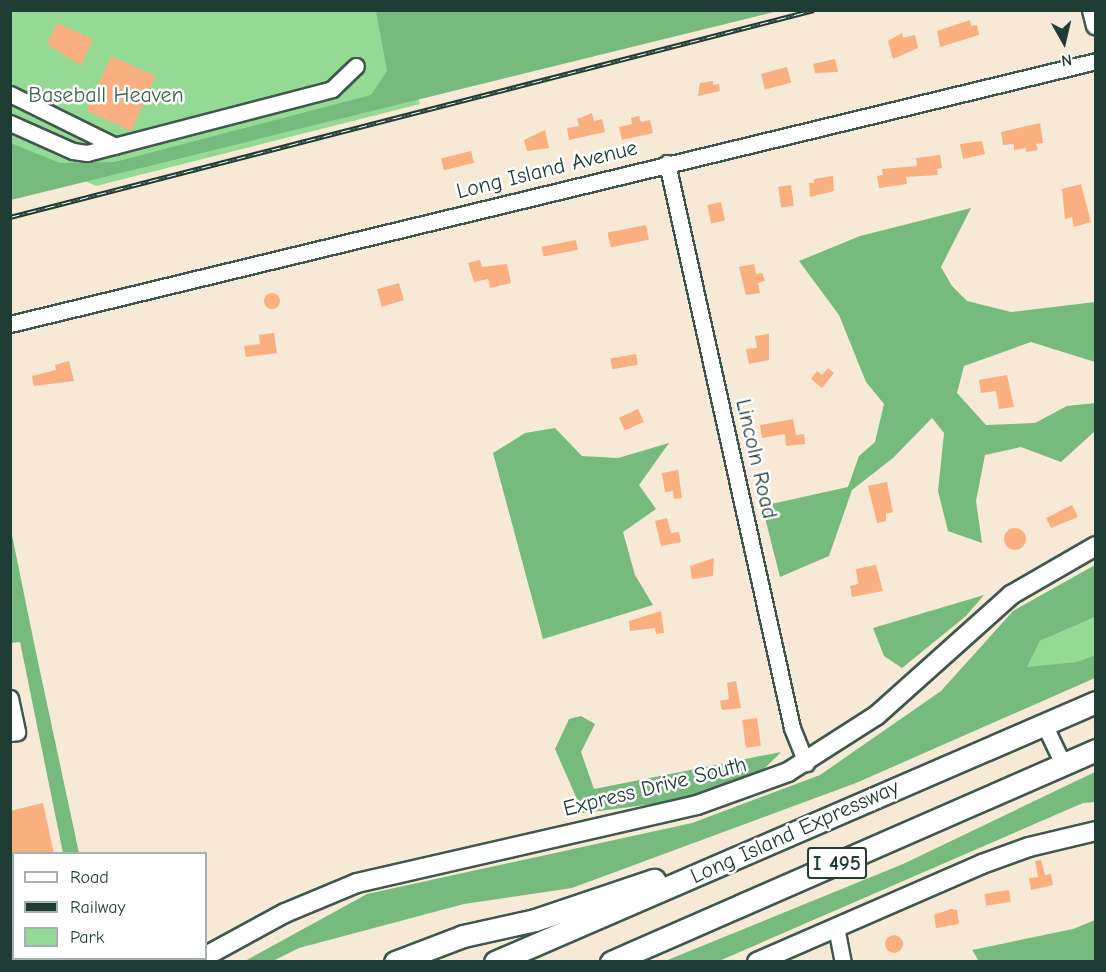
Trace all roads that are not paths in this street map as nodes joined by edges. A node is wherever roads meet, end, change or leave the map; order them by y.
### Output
1 (1092, 10) edge
2 (1095, 26) edge
3 (1095, 61) edge
4 (356, 66) dead end
5 (10, 94) edge
6 (10, 123) edge
7 (115, 146) junction
8 (667, 164) junction
9 (10, 324) edge
10 (1095, 546) edge
11 (10, 698) edge
12 (1095, 702) edge
13 (1044, 724) junction
14 (10, 733) edge
15 (1095, 750) edge
16 (806, 763) junction
17 (1062, 764) junction
18 (1095, 831) edge
19 (753, 851) junction
20 (836, 927) junction
21 (207, 955) edge
22 (395, 962) edge
23 (495, 962) edge
24 (610, 962) edge
25 (757, 962) edge
26 (843, 962) edge

1 - 2 main road
3 - 8 street, Long Island Avenue
4 - 7 street
5 - 7 street
6 - 7 street
8 - 9 street, Long Island Avenue
8 - 16 street, Lincoln Road
10 - 16 main road, Express Drive South
11 - 14 street
12 - 13 highway, Long Island Expressway / I 495
13 - 17 street
13 - 19 highway, Long Island Expressway / I 495
15 - 17 highway, Long Island Expressway / I 495
16 - 21 main road, Express Drive South
17 - 24 highway, Long Island Expressway / I 495
18 - 20 main road
19 - 22 highway
19 - 23 highway, Long Island Expressway / I 495
20 - 25 main road
20 - 26 street

